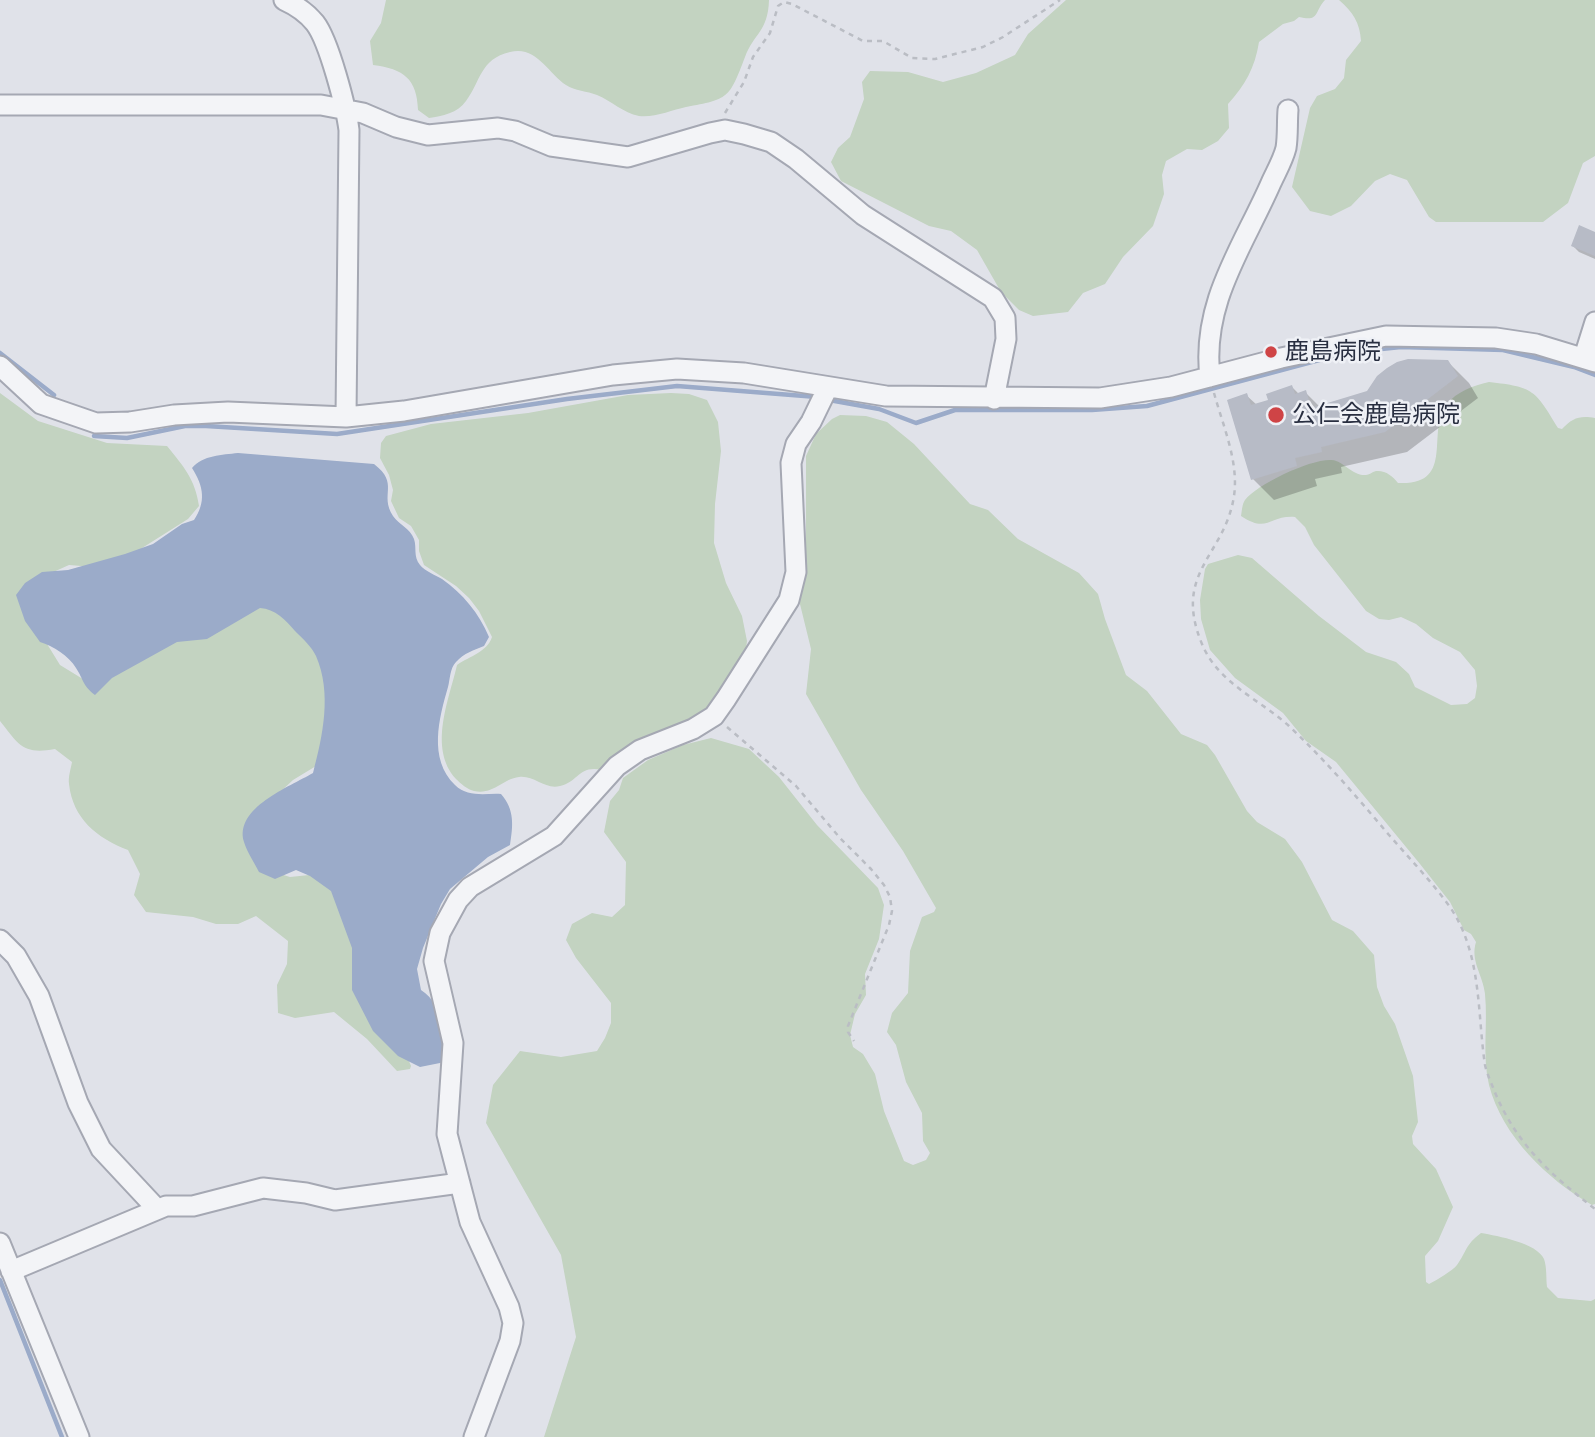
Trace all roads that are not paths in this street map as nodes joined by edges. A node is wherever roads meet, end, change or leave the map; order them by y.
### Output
1 (284, 0) edge
2 (0, 105) edge
3 (346, 109) junction
4 (1288, 110) dead end
5 (1595, 322) edge
6 (1590, 360) edge
7 (0, 366) edge
8 (1212, 385) junction
9 (824, 395) junction
10 (994, 399) junction
11 (346, 417) junction
12 (0, 940) edge
13 (460, 1183) junction
14 (157, 1209) junction
15 (0, 1243) edge
16 (11, 1271) junction
17 (79, 1437) edge
18 (474, 1437) edge

1 - 3 street
2 - 3 street
3 - 10 street
3 - 11 street
4 - 8 street
5 - 6 street
6 - 8 street
7 - 11 street
8 - 10 street
9 - 10 street
9 - 11 street
9 - 13 street
12 - 14 street
13 - 14 street
13 - 18 street
14 - 16 street
15 - 16 street
16 - 17 street

